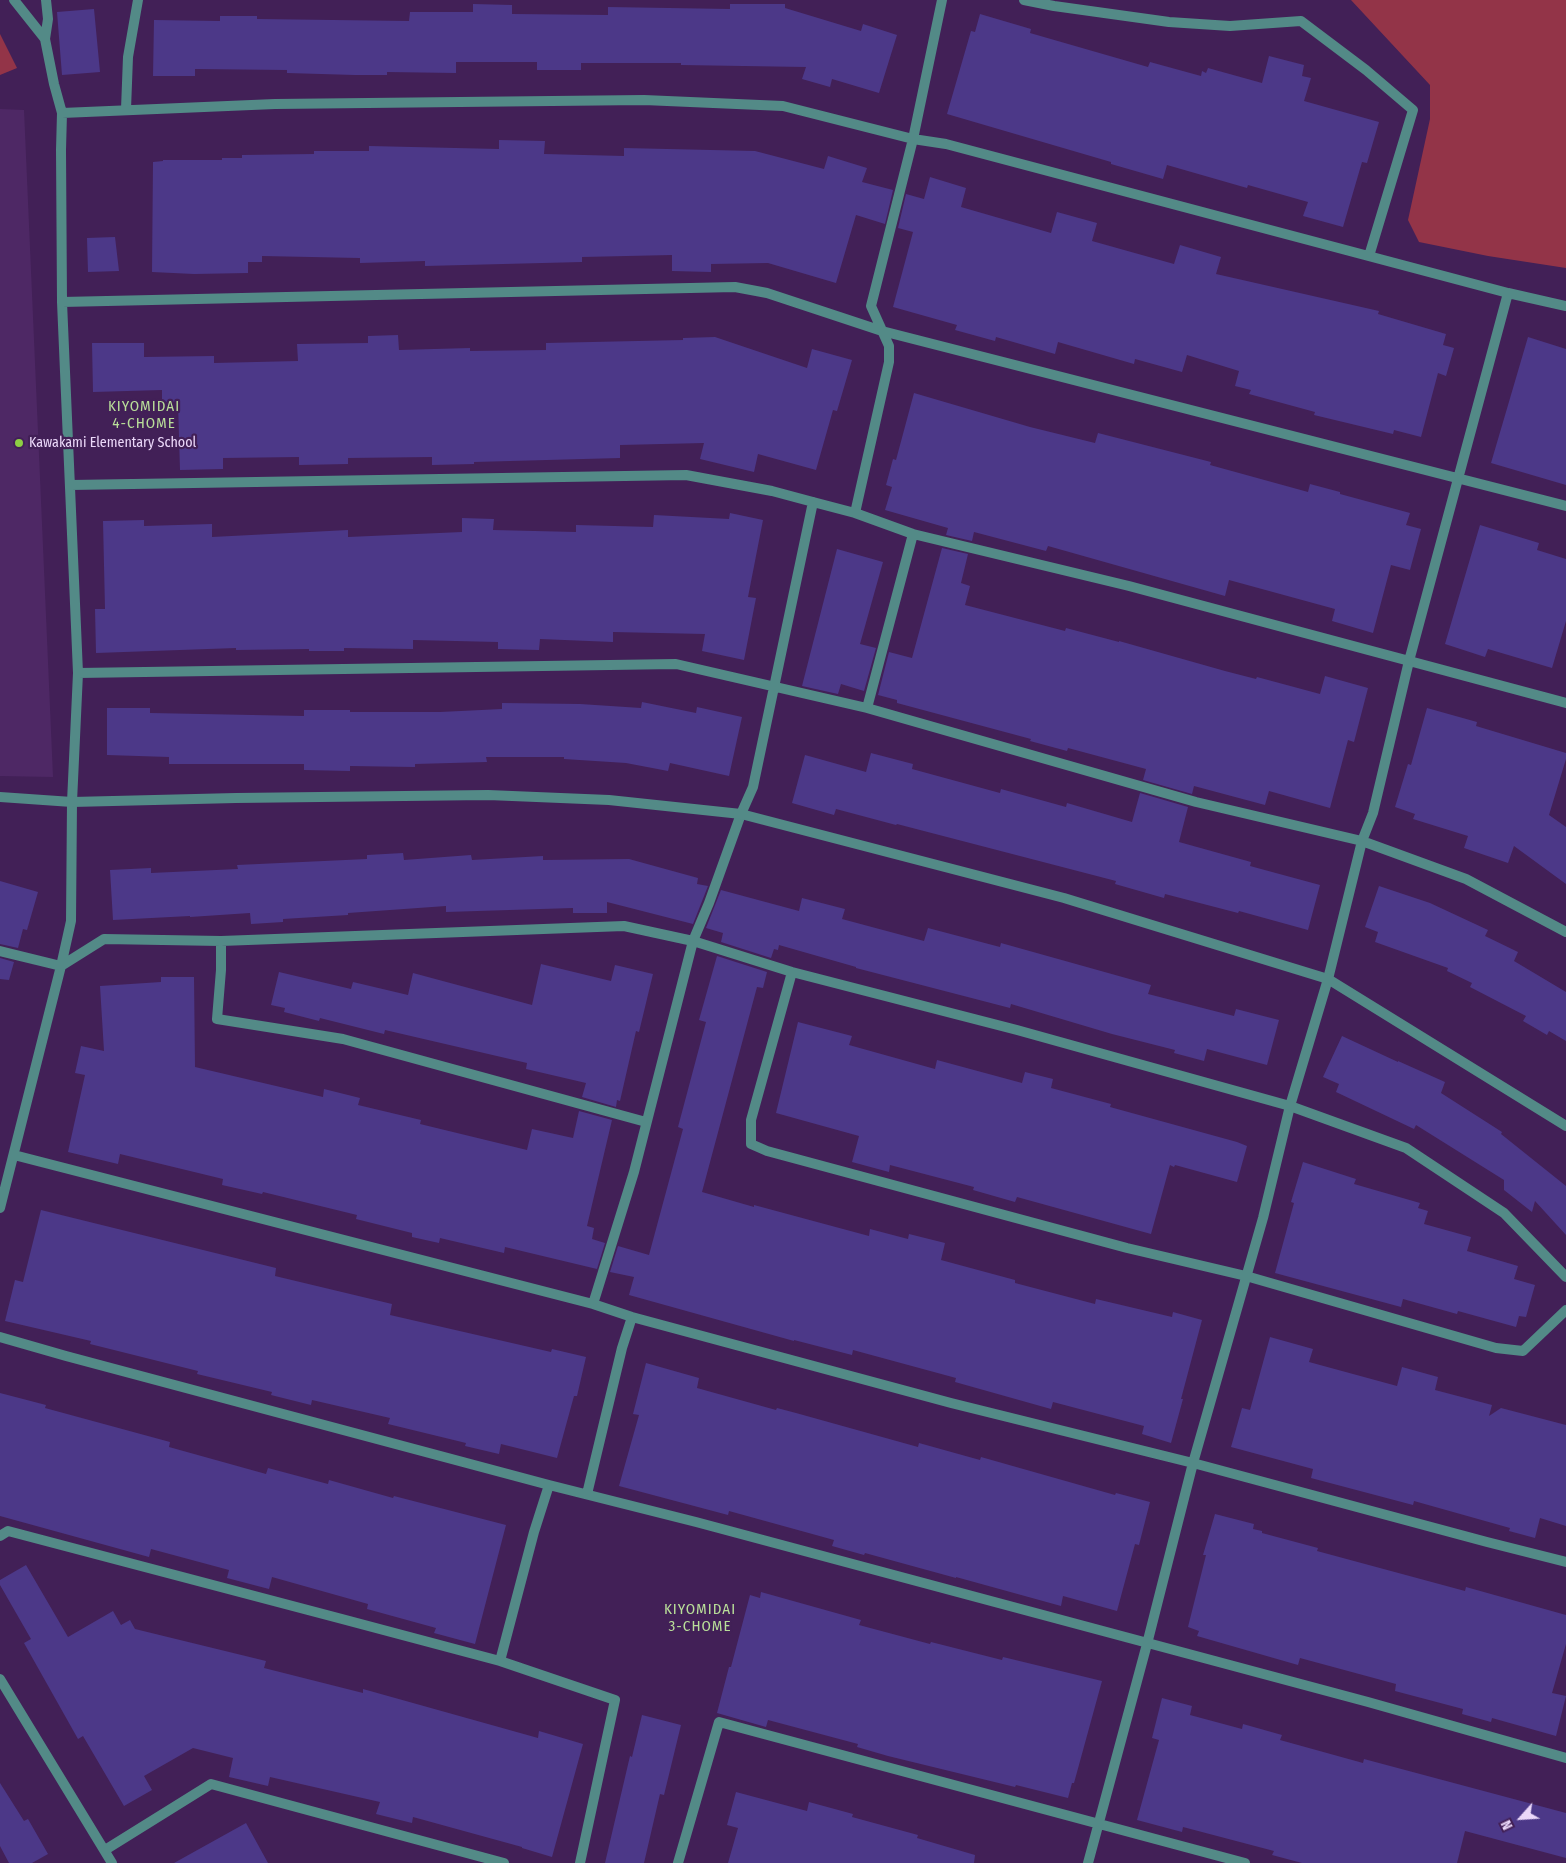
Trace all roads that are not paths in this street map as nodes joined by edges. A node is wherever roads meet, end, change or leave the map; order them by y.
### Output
1 (14, 0) edge
2 (46, 0) edge
3 (138, 0) edge
4 (942, 0) edge
5 (1024, 0) edge
6 (45, 39) junction
7 (126, 109) junction
8 (62, 113) junction
9 (912, 139) junction
10 (1369, 256) junction
11 (1508, 293) junction
12 (62, 302) junction
13 (1566, 306) edge
14 (882, 331) junction
15 (1459, 478) junction
16 (71, 485) junction
17 (813, 502) junction
18 (1566, 506) edge
19 (855, 513) junction
20 (913, 534) junction
21 (1409, 660) junction
22 (78, 673) junction
23 (773, 687) junction
24 (1566, 703) edge
25 (867, 708) junction
26 (0, 797) edge
27 (72, 802) junction
28 (741, 814) junction
29 (1362, 841) junction
30 (1566, 932) edge
31 (693, 940) junction
32 (221, 941) junction
33 (0, 951) edge
34 (61, 966) junction
35 (792, 972) junction
36 (1328, 979) junction
37 (1290, 1106) junction
38 (646, 1122) junction
39 (1566, 1126) edge
40 (14, 1156) junction
41 (0, 1208) edge
42 (1246, 1276) junction
43 (1566, 1277) edge
44 (593, 1304) junction
45 (1566, 1310) edge
46 (632, 1317) junction
47 (0, 1337) edge
48 (1193, 1463) junction
49 (549, 1485) junction
50 (587, 1494) junction
51 (0, 1536) edge
52 (1566, 1562) edge
53 (1147, 1644) junction
54 (500, 1661) junction
55 (0, 1679) edge
56 (1566, 1758) edge
57 (1098, 1824) junction
58 (105, 1850) junction
59 (112, 1863) edge
60 (504, 1863) edge
61 (580, 1863) edge
62 (678, 1863) edge
63 (1088, 1863) edge
64 (1245, 1863) edge

1 - 6 street
2 - 6 street
3 - 7 street
4 - 9 street
5 - 10 street
6 - 8 street
7 - 8 street
7 - 9 street
8 - 12 street
9 - 10 street
9 - 14 street
10 - 11 street
11 - 13 street
11 - 15 street
12 - 14 street
12 - 16 street
14 - 15 street
14 - 19 street
15 - 18 street
15 - 21 street
16 - 17 street
16 - 22 street
17 - 19 street
17 - 23 street
19 - 20 street
20 - 21 street
20 - 25 street
21 - 24 street
21 - 29 street
22 - 23 street
22 - 27 street
23 - 25 street
23 - 28 street
25 - 29 street
26 - 27 street
27 - 28 street
27 - 34 street
28 - 31 street
28 - 36 street
29 - 30 street
29 - 36 street
31 - 32 street
31 - 35 street
31 - 38 street
32 - 34 street
32 - 38 street
33 - 34 street
34 - 40 street
35 - 37 street
35 - 42 street
36 - 37 street
36 - 39 street
37 - 42 street
37 - 43 street
38 - 44 street
40 - 41 street
40 - 44 street
42 - 45 street
42 - 48 street
44 - 46 street
46 - 48 street
46 - 50 street
47 - 49 street
48 - 52 street
48 - 53 street
49 - 50 street
49 - 54 street
50 - 53 street
51 - 54 street
53 - 56 street
53 - 57 street
54 - 61 street
55 - 58 street
57 - 62 street
57 - 63 street
57 - 64 street
58 - 59 street
58 - 60 street

